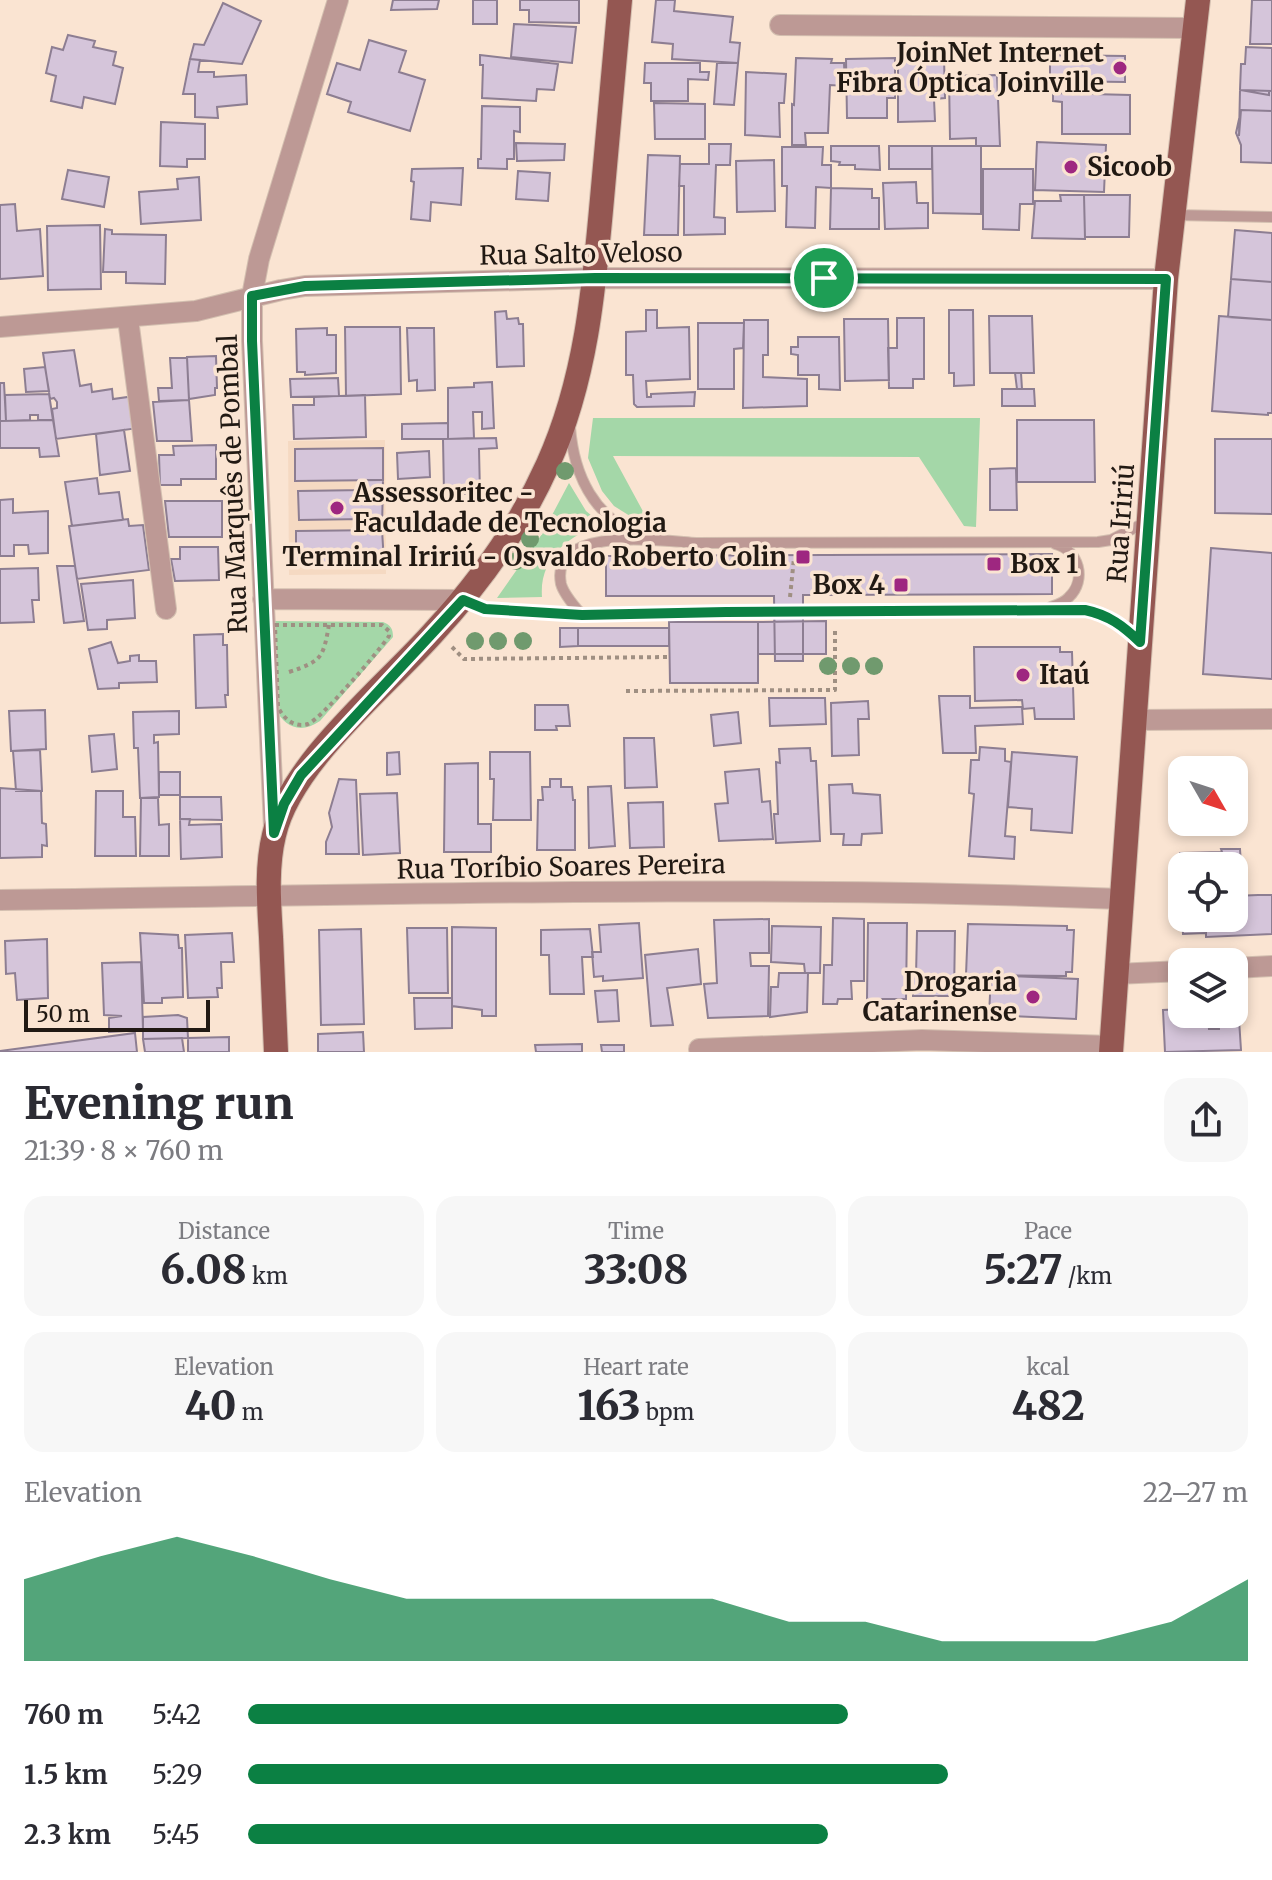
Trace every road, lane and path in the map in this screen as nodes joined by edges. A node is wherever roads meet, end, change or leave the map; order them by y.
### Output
1 (338, 0) edge
2 (620, 0) edge
3 (1198, 0) edge
4 (780, 25) dead end
5 (1193, 28) junction
6 (1173, 215) junction
7 (1272, 217) edge
8 (595, 278) junction
9 (1166, 279) junction
10 (252, 296) junction
11 (128, 319) junction
12 (0, 327) edge
13 (568, 413) junction
14 (1149, 520) junction
15 (643, 539) junction
16 (1047, 542) junction
17 (795, 543) junction
18 (263, 599) junction
19 (463, 600) junction
20 (166, 609) dead end
21 (1046, 610) junction
22 (789, 612) junction
23 (582, 615) junction
24 (329, 625) junction
25 (835, 625) dead end
26 (1140, 642) junction
27 (452, 647) dead end
28 (669, 657) dead end
29 (277, 676) junction
30 (626, 691) dead end
31 (1272, 719) edge
32 (1135, 720) junction
33 (274, 833) junction
34 (269, 896) junction
35 (1122, 899) junction
36 (0, 900) edge
37 (1272, 966) edge
38 (1248, 967) edge
39 (1168, 972) edge
40 (1116, 974) junction
41 (699, 1049) dead end
42 (1111, 1049) edge
43 (276, 1052) edge

1 - 10 street, Rua Marquês de Pombal
2 - 8 main road
3 - 5 main road, Rua Iririú
4 - 5 street
5 - 6 main road, Rua Iririú
6 - 7 lane
6 - 9 main road, Rua Iririú
8 - 9 street, Rua Salto Veloso
8 - 10 street, Rua Salto Veloso
8 - 13 main road
9 - 14 main road, Rua Iririú
10 - 11 street, Rua Salto Veloso
10 - 18 street, Rua Marquês de Pombal
11 - 12 street, Rua Salto Veloso
11 - 20 street
13 - 15 lane
13 - 19 main road
14 - 16 lane
14 - 26 main road, Rua Iririú
15 - 17 lane
15 - 23 lane
16 - 17 lane
16 - 21 lane
17 - 22 path
18 - 19 street
18 - 33 street, Rua Marquês de Pombal
19 - 23 lane
19 - 33 main road
21 - 22 lane
21 - 26 lane
22 - 23 lane
24 - 29 path
24 - 29 path
24 - 29 path
25 - 30 path
26 - 32 main road, Rua Iririú
27 - 28 path
31 - 32 street
32 - 35 main road, Rua Iririú
33 - 34 main road
34 - 35 street, Rua Toríbio Soares Pereira
34 - 36 street, Rua Toríbio Soares Pereira
34 - 43 main road
35 - 40 main road, Rua Iririú
37 - 38 street
39 - 40 street
40 - 42 main road, Rua Iririú
41 - 42 street

